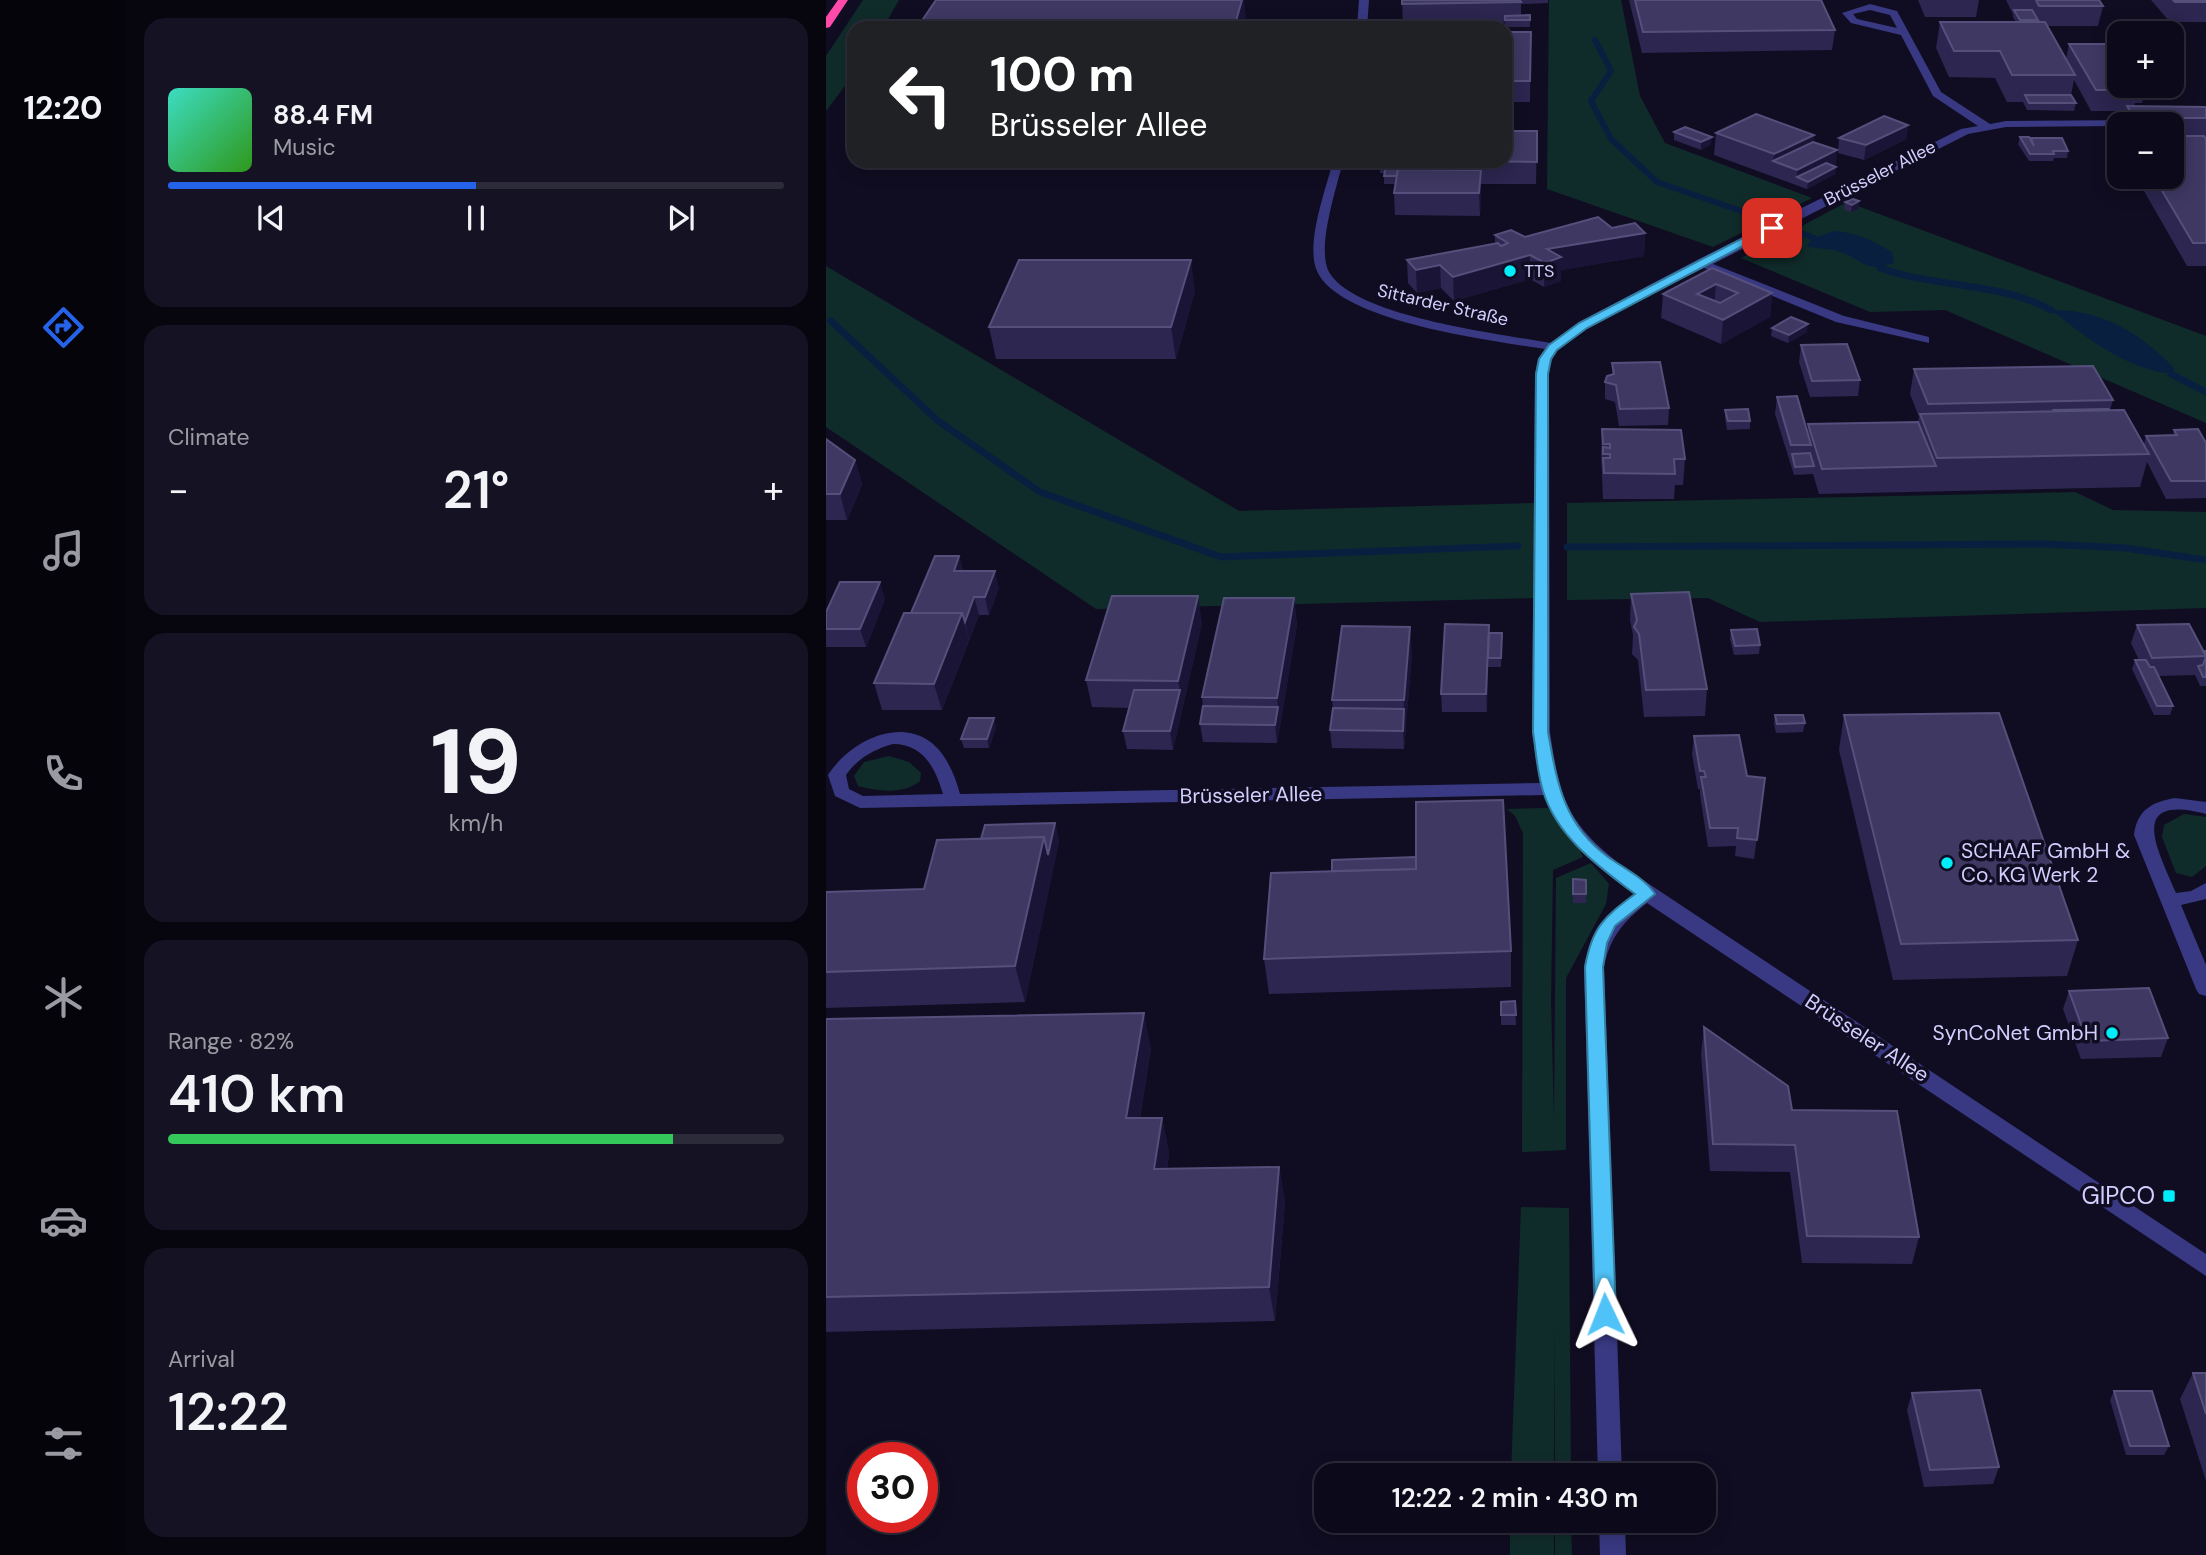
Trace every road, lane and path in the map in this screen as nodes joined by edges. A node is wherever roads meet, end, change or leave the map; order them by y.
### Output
1 (1364, 0) edge
2 (842, 1) edge
3 (1362, 21) edge
4 (826, 25) edge
5 (1902, 32) junction
6 (2107, 123) edge
7 (1986, 126) junction
8 (1337, 168) edge
9 (1701, 262) junction
10 (1924, 340) dead end
11 (1553, 347) junction
12 (1550, 789) junction
13 (953, 800) junction
14 (2206, 808) edge
15 (2206, 890) edge
16 (1647, 894) junction
17 (2170, 901) junction
18 (2206, 989) edge
19 (2206, 1266) edge
20 (1610, 1463) edge
21 (1612, 1533) edge
22 (1613, 1555) edge

1 - 3 street
2 - 4 highway
5 - 5 street
5 - 7 street
6 - 7 street, Brüsseler Allee
7 - 9 street, Brüsseler Allee
8 - 11 street, Sittarder Straße
9 - 10 street
9 - 11 street, Brüsseler Allee
11 - 12 street, Brüsseler Allee
12 - 13 street, Brüsseler Allee
12 - 16 street, Brüsseler Allee
13 - 13 street, Brüsseler Allee
14 - 17 street
15 - 17 street
16 - 19 street, Brüsseler Allee
16 - 20 street
17 - 18 street
21 - 22 street

